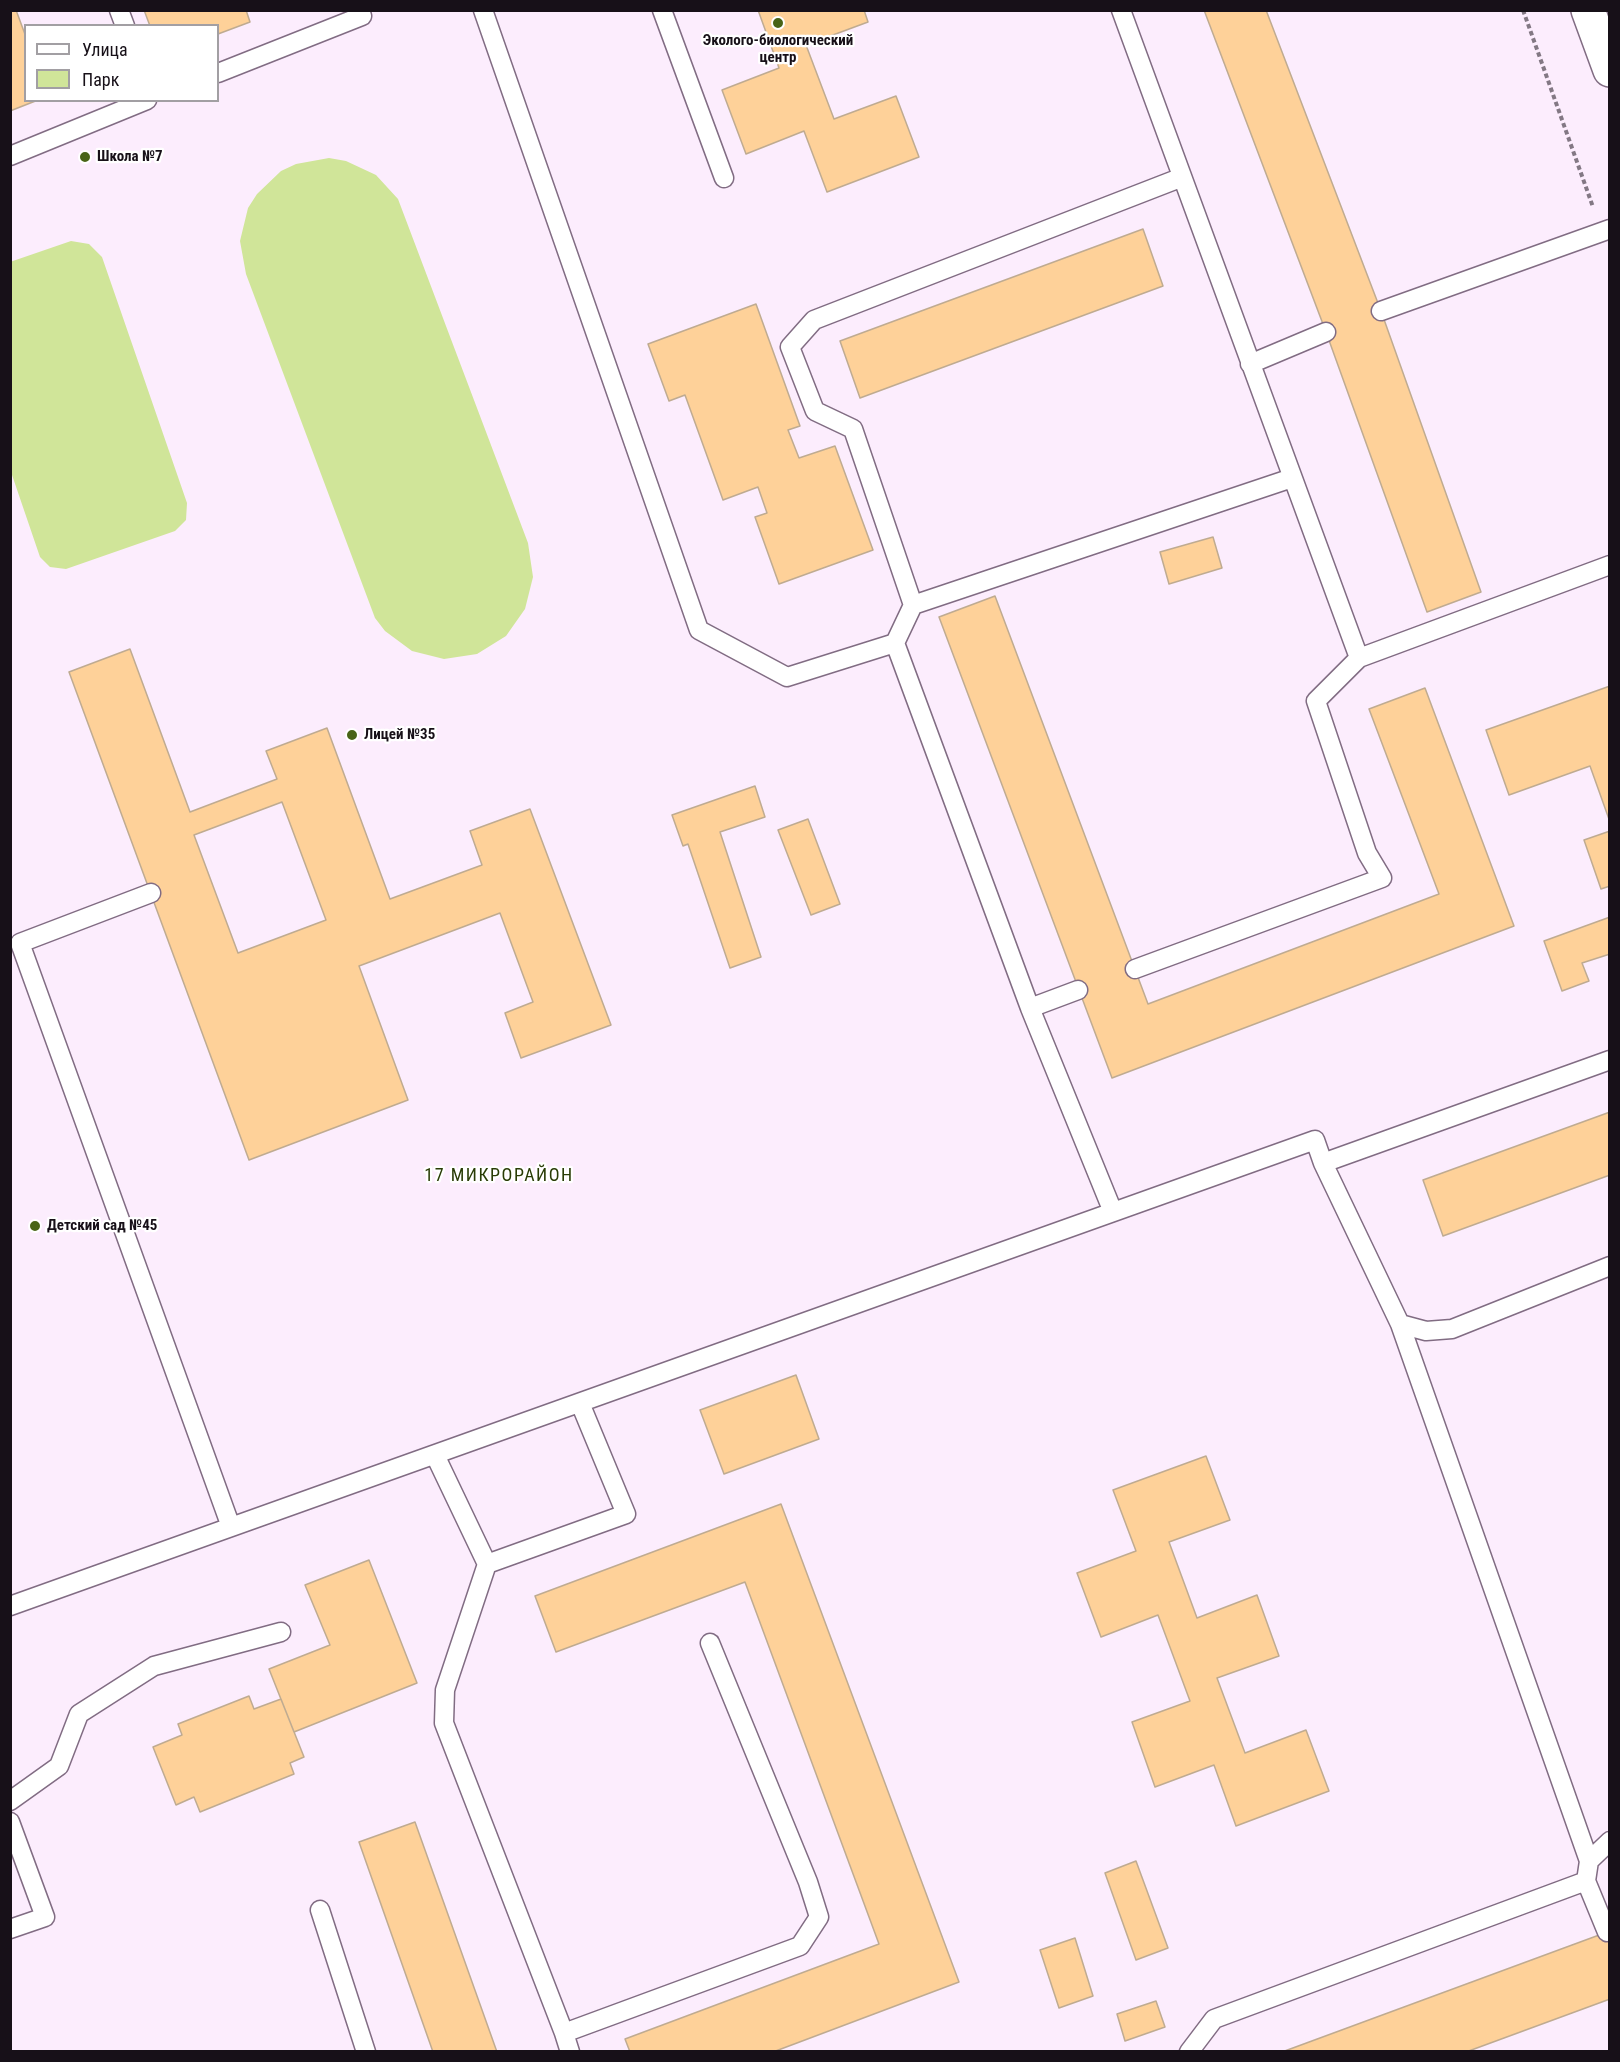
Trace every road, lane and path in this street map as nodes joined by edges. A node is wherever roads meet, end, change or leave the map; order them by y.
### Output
1 (360, 10) edge
2 (483, 10) edge
3 (662, 10) edge
4 (1121, 10) edge
5 (1523, 10) edge
6 (1588, 10) edge
7 (1610, 70) edge
8 (219, 72) edge
9 (142, 102) edge
10 (10, 156) edge
11 (724, 178) dead end
12 (1180, 178) junction
13 (1606, 231) edge
14 (1381, 311) dead end
15 (1326, 332) dead end
16 (1250, 364) junction
17 (1292, 477) junction
18 (1610, 565) edge
19 (913, 605) junction
20 (895, 643) junction
21 (1359, 658) junction
22 (151, 893) dead end
23 (1135, 969) dead end
24 (1078, 990) dead end
25 (1030, 1008) junction
26 (1610, 1060) edge
27 (1323, 1163) junction
28 (1113, 1212) junction
29 (1610, 1266) edge
30 (1400, 1324) junction
31 (580, 1403) junction
32 (435, 1455) junction
33 (231, 1527) junction
34 (487, 1564) junction
35 (10, 1606) edge
36 (281, 1632) dead end
37 (710, 1643) dead end
38 (10, 1801) edge
39 (10, 1822) edge
40 (1610, 1841) edge
41 (1589, 1861) junction
42 (1586, 1881) junction
43 (320, 1910) dead end
44 (10, 1929) edge
45 (1607, 1932) dead end
46 (564, 2033) junction
47 (366, 2052) edge
48 (570, 2052) edge
49 (1189, 2052) edge

1 - 8 lane
2 - 20 lane
3 - 11 lane
4 - 12 lane
5 - 13 path
6 - 7 street
9 - 10 lane
12 - 16 lane
12 - 19 lane
13 - 14 lane
15 - 16 lane
16 - 17 lane
17 - 19 lane
17 - 21 lane
18 - 21 lane
19 - 20 lane
20 - 25 lane
21 - 23 lane
22 - 33 lane
24 - 25 lane
25 - 28 lane
26 - 27 lane
27 - 28 lane
27 - 30 lane
28 - 31 lane
29 - 30 lane
30 - 41 lane
31 - 32 lane
31 - 34 lane
32 - 33 lane
32 - 34 lane
33 - 35 lane
34 - 46 lane
36 - 38 lane
37 - 46 lane
39 - 44 lane
40 - 41 lane
41 - 42 lane
42 - 45 lane
42 - 49 lane
43 - 47 lane
46 - 48 lane

